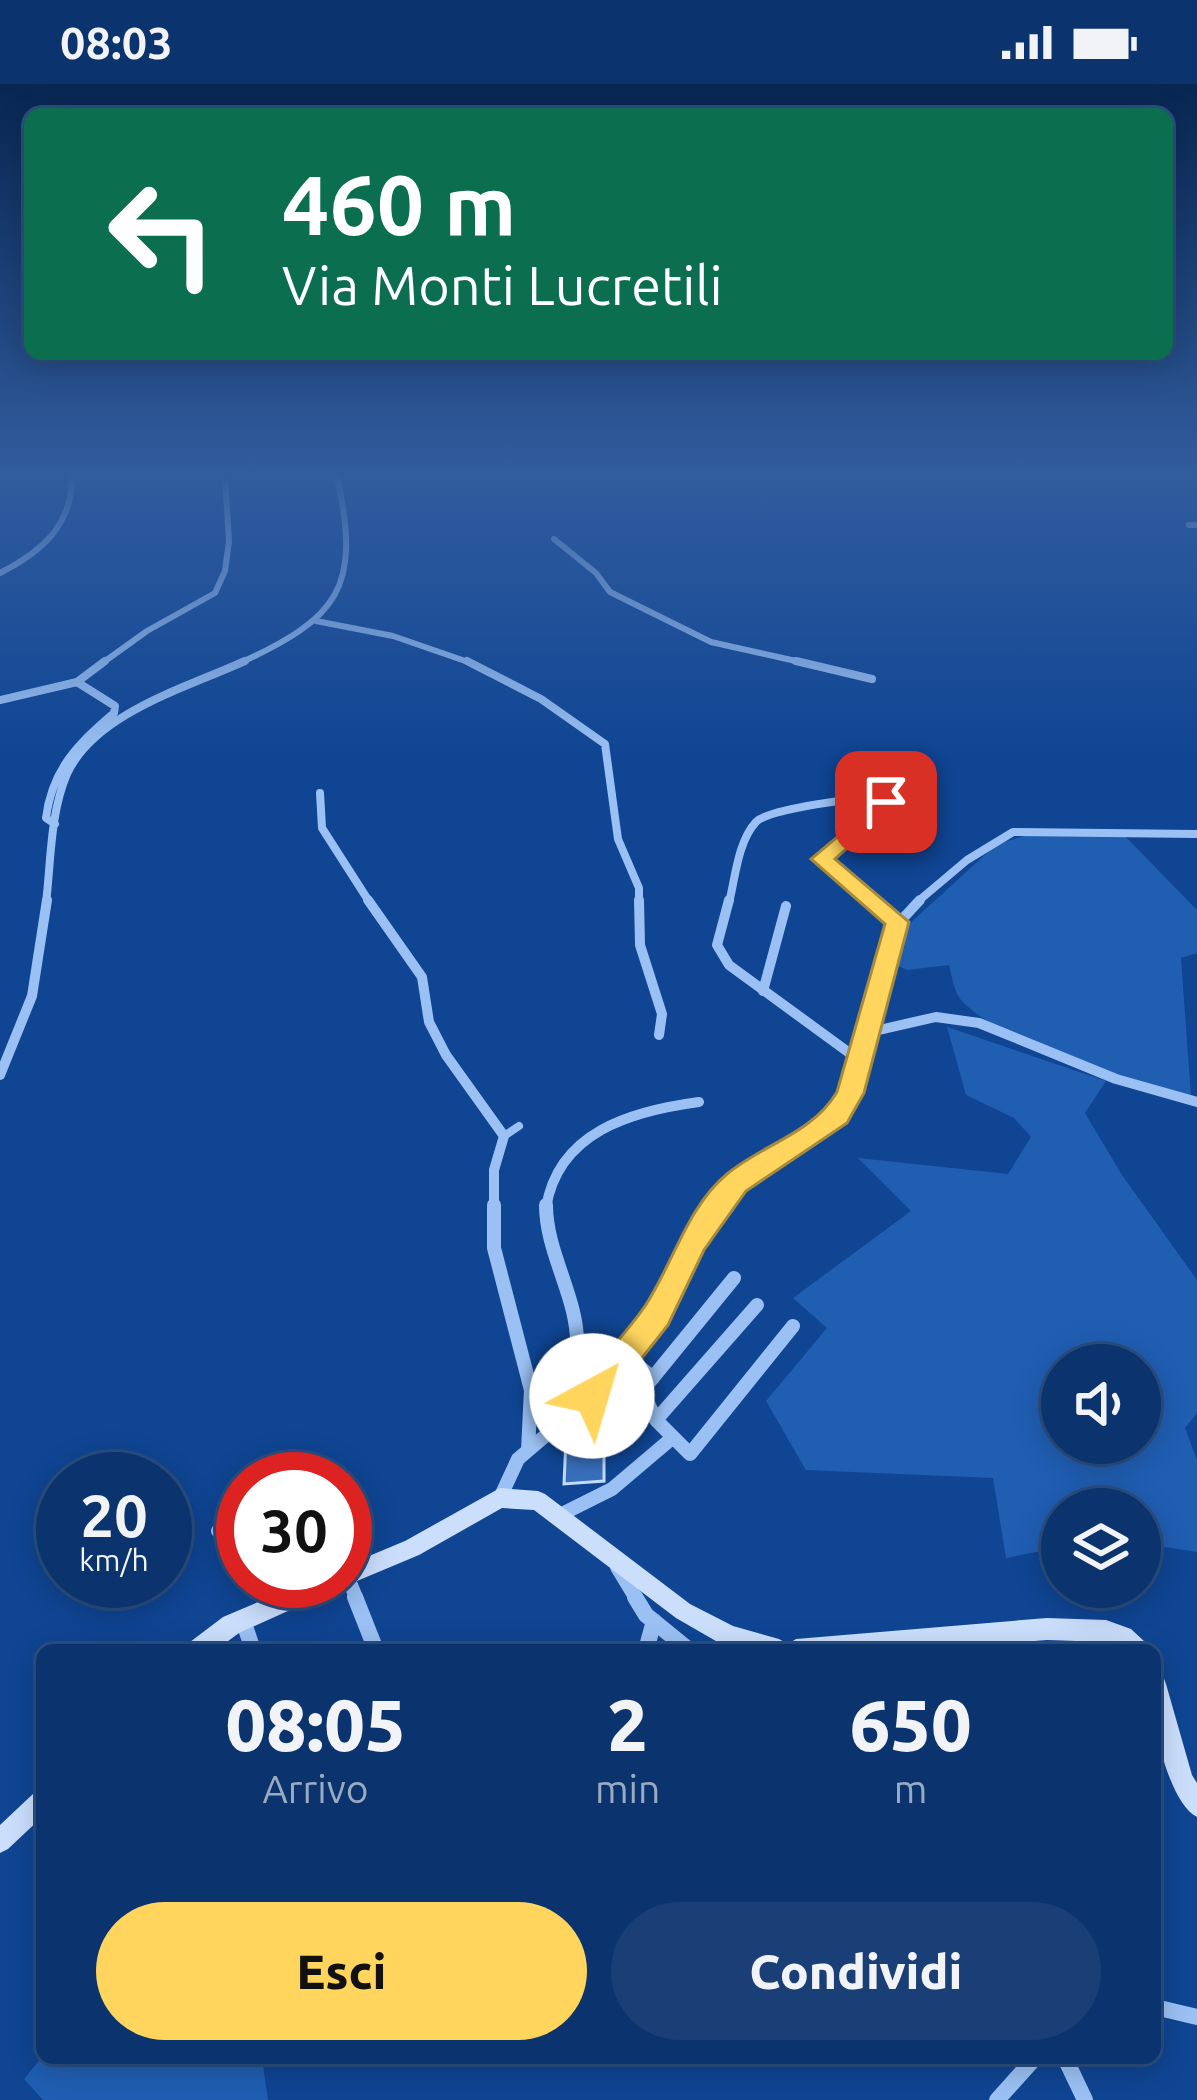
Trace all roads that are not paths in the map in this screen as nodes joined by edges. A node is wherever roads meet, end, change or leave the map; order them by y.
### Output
1 (225, 571) edge
2 (342, 571) edge
3 (594, 571) edge
4 (316, 621) junction
5 (872, 679) dead end
6 (76, 682) junction
7 (0, 700) edge
8 (320, 793) dead end
9 (55, 824) junction
10 (1197, 833) edge
11 (786, 906) dead end
12 (898, 922) junction
13 (763, 991) junction
14 (866, 1033) junction
15 (659, 1035) dead end
16 (859, 1060) junction
17 (0, 1075) edge
18 (699, 1102) dead end
19 (1197, 1102) edge
20 (519, 1126) dead end
21 (504, 1136) junction
22 (734, 1278) dead end
23 (757, 1305) dead end
24 (793, 1326) dead end
25 (625, 1355) junction
26 (613, 1370) junction
27 (653, 1378) junction
28 (641, 1391) junction
29 (572, 1412) junction
30 (656, 1420) junction
31 (671, 1439) junction
32 (528, 1450) junction
33 (500, 1498) junction
34 (558, 1516) junction
35 (609, 1552) junction
36 (372, 1564) edge
37 (269, 1608) edge
38 (348, 1608) edge
39 (243, 1620) junction
40 (654, 1621) junction
41 (207, 1644) edge
42 (251, 1644) edge
43 (372, 1644) edge
44 (648, 1644) edge
45 (682, 1644) edge
46 (758, 1644) edge
47 (868, 1644) edge
48 (1131, 1644) edge
49 (1161, 1706) edge
50 (1197, 1805) edge
51 (36, 1807) edge
52 (0, 1841) edge
53 (1161, 2008) edge
54 (1197, 2017) edge
55 (1030, 2064) edge
56 (1067, 2064) edge
57 (997, 2100) edge
58 (1085, 2100) edge

1 - 6 street
2 - 4 street
3 - 5 street
4 - 9 street
4 - 15 street
6 - 7 street
6 - 9 street
8 - 21 street
9 - 17 street
10 - 12 street
11 - 13 street
12 - 13 street
12 - 14 street
13 - 16 street
14 - 16 street
14 - 19 street
16 - 25 street
18 - 29 street
20 - 21 street
21 - 32 street
22 - 27 street
23 - 30 street
24 - 31 street
25 - 26 street
25 - 27 street
26 - 28 street
26 - 29 street
27 - 28 street
28 - 30 street
29 - 32 street
30 - 31 street
31 - 34 street
32 - 33 street
33 - 34 main road
33 - 36 main road
34 - 35 main road
35 - 40 street
35 - 46 main road
37 - 39 main road
38 - 43 street
39 - 41 main road
39 - 42 street
40 - 44 street
40 - 45 street
47 - 48 main road
49 - 50 main road
51 - 52 main road
53 - 54 street
55 - 57 street
56 - 58 street

